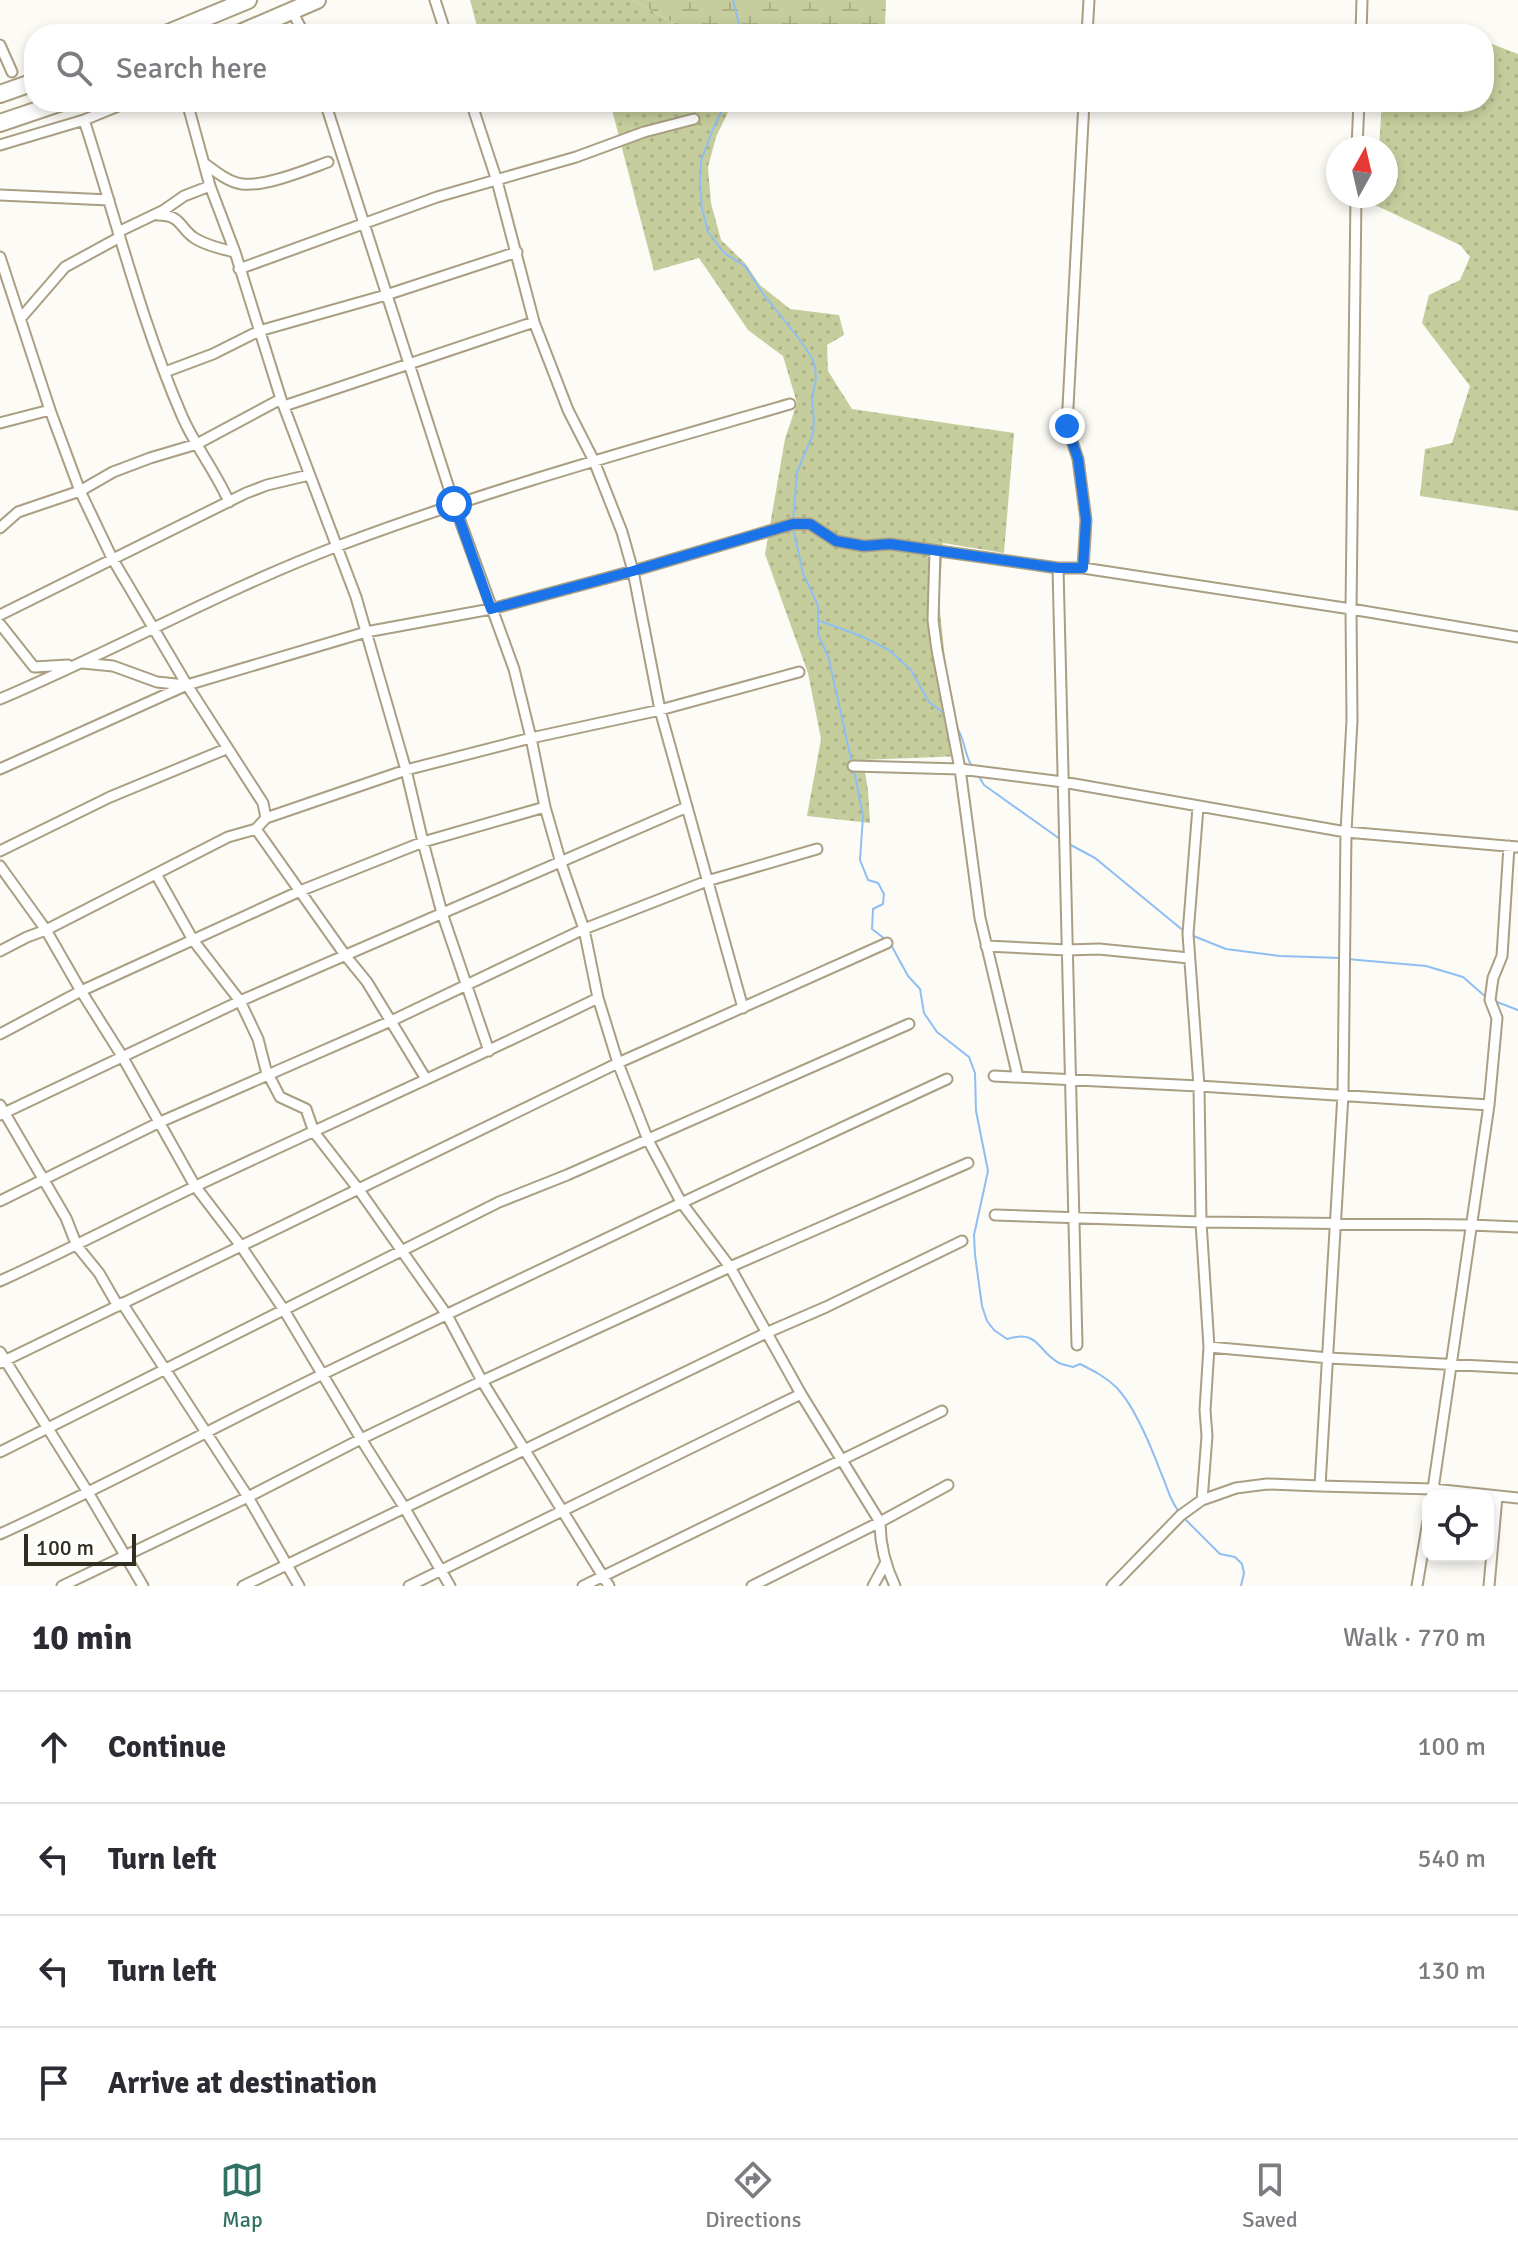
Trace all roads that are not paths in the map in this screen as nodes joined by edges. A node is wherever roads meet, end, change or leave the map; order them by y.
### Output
1 (248, 0) edge
2 (317, 0) edge
3 (435, 0) edge
4 (1089, 0) edge
5 (1362, 0) edge
6 (292, 11) junction
7 (190, 24) edge
8 (261, 24) edge
9 (299, 24) edge
10 (443, 24) edge
11 (1088, 24) edge
12 (1361, 24) edge
13 (0, 45) edge
14 (12, 72) dead end
15 (24, 86) edge
16 (0, 94) edge
17 (32, 112) edge
18 (104, 112) edge
19 (190, 112) edge
20 (328, 112) edge
21 (474, 112) edge
22 (1083, 112) edge
23 (1359, 112) edge
24 (694, 119) dead end
25 (84, 120) junction
26 (0, 123) edge
27 (1358, 136) edge
28 (0, 145) edge
29 (328, 162) dead end
30 (204, 163) junction
31 (497, 181) junction
32 (210, 186) junction
33 (0, 195) edge
34 (109, 200) junction
35 (1356, 208) edge
36 (150, 215) junction
37 (363, 223) junction
38 (119, 235) junction
39 (235, 252) junction
40 (517, 252) junction
41 (0, 257) edge
42 (239, 269) junction
43 (386, 295) junction
44 (20, 319) junction
45 (534, 322) junction
46 (259, 331) junction
47 (409, 364) junction
48 (165, 372) junction
49 (282, 402) junction
50 (790, 404) dead end
51 (50, 410) junction
52 (0, 423) edge
53 (197, 444) junction
54 (594, 461) junction
55 (309, 475) junction
56 (80, 491) junction
57 (229, 502) junction
58 (454, 504) junction
59 (0, 528) edge
60 (336, 547) junction
61 (935, 551) junction
62 (112, 558) junction
63 (1058, 568) junction
64 (1083, 568) junction
65 (633, 571) junction
66 (491, 609) junction
67 (1351, 609) junction
68 (0, 615) edge
69 (0, 624) edge
70 (152, 627) junction
71 (366, 632) junction
72 (1518, 637) edge
73 (80, 663) junction
74 (799, 672) dead end
75 (187, 685) junction
76 (0, 699) edge
77 (660, 710) junction
78 (531, 738) junction
79 (226, 749) junction
80 (853, 766) dead end
81 (0, 769) edge
82 (960, 769) junction
83 (406, 770) junction
84 (1063, 782) junction
85 (545, 807) junction
86 (687, 807) junction
87 (1198, 807) junction
88 (266, 818) junction
89 (256, 829) junction
90 (1346, 832) junction
91 (423, 842) junction
92 (1514, 847) edge
93 (817, 849) dead end
94 (0, 851) edge
95 (561, 863) junction
96 (0, 866) edge
97 (156, 874) junction
98 (707, 881) junction
99 (300, 891) junction
100 (442, 913) junction
101 (584, 929) junction
102 (46, 930) junction
103 (193, 940) junction
104 (887, 943) dead end
105 (986, 946) junction
106 (1067, 950) junction
107 (0, 951) edge
108 (345, 955) junction
109 (1189, 958) junction
110 (467, 984) junction
111 (81, 991) junction
112 (598, 998) junction
113 (240, 1001) junction
114 (743, 1008) junction
115 (391, 1021) junction
116 (909, 1024) dead end
117 (0, 1034) edge
118 (489, 1051) junction
119 (122, 1056) junction
120 (618, 1063) junction
121 (268, 1075) junction
122 (994, 1076) dead end
123 (1018, 1077) junction
124 (426, 1079) junction
125 (947, 1079) dead end
126 (1070, 1080) junction
127 (1199, 1086) junction
128 (1343, 1094) junction
129 (1489, 1105) junction
130 (1, 1110) edge
131 (158, 1123) junction
132 (314, 1132) junction
133 (648, 1140) junction
134 (968, 1163) dead end
135 (44, 1179) junction
136 (195, 1186) junction
137 (359, 1190) junction
138 (0, 1201) edge
139 (681, 1202) junction
140 (995, 1215) dead end
141 (1074, 1219) junction
142 (1201, 1222) junction
143 (1336, 1224) junction
144 (1471, 1225) junction
145 (1518, 1227) edge
146 (962, 1241) dead end
147 (77, 1246) junction
148 (241, 1246) junction
149 (402, 1251) junction
150 (730, 1267) junction
151 (0, 1281) edge
152 (120, 1304) junction
153 (284, 1310) junction
154 (447, 1315) junction
155 (766, 1333) junction
156 (1077, 1345) dead end
157 (1209, 1347) junction
158 (1329, 1358) junction
159 (2, 1359) edge
160 (1450, 1363) junction
161 (165, 1368) junction
162 (1518, 1368) edge
163 (323, 1374) junction
164 (482, 1381) junction
165 (801, 1394) junction
166 (942, 1411) dead end
167 (47, 1428) junction
168 (206, 1431) junction
169 (361, 1439) junction
170 (525, 1449) junction
171 (0, 1452) edge
172 (840, 1459) junction
173 (948, 1485) dead end
174 (1320, 1486) junction
175 (1432, 1490) edge
176 (1422, 1492) edge
177 (89, 1494) junction
178 (1494, 1496) edge
179 (1497, 1496) junction
180 (248, 1497) junction
181 (1518, 1498) edge
182 (1202, 1500) junction
183 (404, 1507) junction
184 (563, 1510) junction
185 (880, 1522) junction
186 (0, 1534) edge
187 (124, 1556) junction
188 (1422, 1556) edge
189 (286, 1564) junction
190 (885, 1564) junction
191 (440, 1569) junction
192 (602, 1576) junction
193 (62, 1586) edge
194 (143, 1586) edge
195 (243, 1586) edge
196 (299, 1586) edge
197 (409, 1586) edge
198 (450, 1586) edge
199 (583, 1586) edge
200 (609, 1586) edge
201 (752, 1586) edge
202 (873, 1586) edge
203 (895, 1586) edge
204 (1112, 1586) edge
205 (1417, 1586) edge
206 (1489, 1586) edge

1 - 7 highway
2 - 6 highway
3 - 10 street
4 - 11 street
5 - 12 street
6 - 8 highway
6 - 9 street
13 - 14 street
15 - 16 highway
17 - 26 highway
18 - 25 street
19 - 30 street
20 - 37 street
21 - 31 street
22 - 64 street
23 - 27 street
24 - 31 street
25 - 28 street
25 - 34 street
29 - 30 street
30 - 32 street
31 - 37 street
31 - 40 street
32 - 36 street
32 - 39 street
33 - 34 street
34 - 38 street
35 - 67 street
36 - 38 street
36 - 39 street
37 - 42 street
37 - 43 street
38 - 44 street
38 - 48 street
39 - 42 street
40 - 43 street
40 - 45 street
41 - 44 street
42 - 46 street
43 - 46 street
43 - 47 street
44 - 51 street
45 - 47 street
45 - 54 street
46 - 48 street
46 - 49 street
47 - 49 street
47 - 58 street
48 - 53 street
49 - 53 street
49 - 55 street
50 - 54 street
51 - 52 street
51 - 56 street
53 - 56 street
53 - 57 street
54 - 58 street
54 - 65 street
55 - 57 street
55 - 60 street
56 - 59 street
56 - 62 street
57 - 62 street
58 - 60 street
58 - 66 street
60 - 70 street
60 - 71 street
61 - 63 street
61 - 65 street
61 - 82 street
62 - 68 street
62 - 70 street
63 - 64 street
63 - 84 street
64 - 67 street
65 - 66 street
65 - 77 street
66 - 71 street
66 - 78 street
67 - 72 street
67 - 90 street
69 - 73 street
70 - 73 street
70 - 75 street
71 - 75 street
71 - 83 street
73 - 75 street
73 - 76 street
74 - 77 street
75 - 79 street
75 - 81 street
77 - 78 street
77 - 86 street
78 - 83 street
78 - 85 street
79 - 88 street
79 - 94 street
80 - 82 street
82 - 84 street
82 - 105 street
83 - 88 street
83 - 91 street
84 - 87 street
84 - 106 street
85 - 91 street
85 - 95 street
86 - 95 street
86 - 98 street
87 - 90 street
87 - 109 street
88 - 89 street
89 - 97 street
89 - 99 street
90 - 92 street
90 - 128 street
91 - 99 street
91 - 100 street
92 - 129 street
93 - 98 street
95 - 100 street
95 - 101 street
96 - 102 street
97 - 102 street
97 - 103 street
98 - 101 street
98 - 114 street
99 - 103 street
99 - 108 street
100 - 108 street
100 - 110 street
101 - 110 street
101 - 112 street
102 - 107 street
102 - 111 street
103 - 111 street
103 - 113 street
104 - 114 street
105 - 106 street
105 - 123 street
106 - 109 street
106 - 126 street
108 - 113 street
108 - 115 street
109 - 127 street
110 - 115 street
110 - 118 street
111 - 117 street
111 - 119 street
112 - 118 street
112 - 120 street
113 - 119 street
113 - 121 street
114 - 120 street
115 - 121 street
115 - 124 street
116 - 133 street
118 - 124 street
119 - 130 street
119 - 131 street
120 - 133 street
120 - 137 street
121 - 131 street
121 - 132 street
122 - 123 street
123 - 126 street
124 - 132 street
125 - 139 street
126 - 127 street
126 - 141 street
127 - 128 street
127 - 142 street
128 - 129 street
128 - 143 street
129 - 144 street
130 - 135 street
131 - 135 street
131 - 136 street
132 - 136 street
132 - 137 street
133 - 139 street
133 - 149 street
134 - 150 street
135 - 138 street
135 - 147 street
136 - 147 street
136 - 148 street
137 - 148 street
137 - 149 street
139 - 150 street
139 - 154 street
140 - 141 street
141 - 142 street
141 - 156 street
142 - 143 street
142 - 157 street
143 - 144 street
143 - 158 street
144 - 145 street
144 - 160 street
146 - 155 street
147 - 151 street
147 - 152 street
148 - 152 street
148 - 153 street
149 - 153 street
149 - 154 street
150 - 155 street
150 - 164 street
152 - 159 street
152 - 161 street
153 - 161 street
153 - 163 street
154 - 163 street
154 - 164 street
155 - 165 street
155 - 170 street
157 - 158 street
157 - 182 street
158 - 160 street
158 - 174 street
159 - 167 street
160 - 162 street
160 - 175 street
161 - 167 street
161 - 168 street
163 - 168 street
163 - 169 street
164 - 169 street
164 - 170 street
165 - 172 street
165 - 184 street
166 - 172 street
167 - 171 street
167 - 177 street
168 - 177 street
168 - 180 street
169 - 180 street
169 - 183 street
170 - 183 street
170 - 184 street
172 - 185 street
172 - 192 street
173 - 185 street
174 - 176 street
174 - 182 street
177 - 186 street
177 - 187 street
178 - 179 street
179 - 181 street
179 - 206 street
180 - 187 street
180 - 189 street
182 - 204 street
183 - 189 street
183 - 191 street
184 - 191 street
184 - 192 street
185 - 190 street
185 - 201 street
187 - 193 street
187 - 194 street
188 - 205 street
189 - 195 street
189 - 196 street
190 - 202 street
190 - 203 street
191 - 197 street
191 - 198 street
192 - 199 street
192 - 200 street

